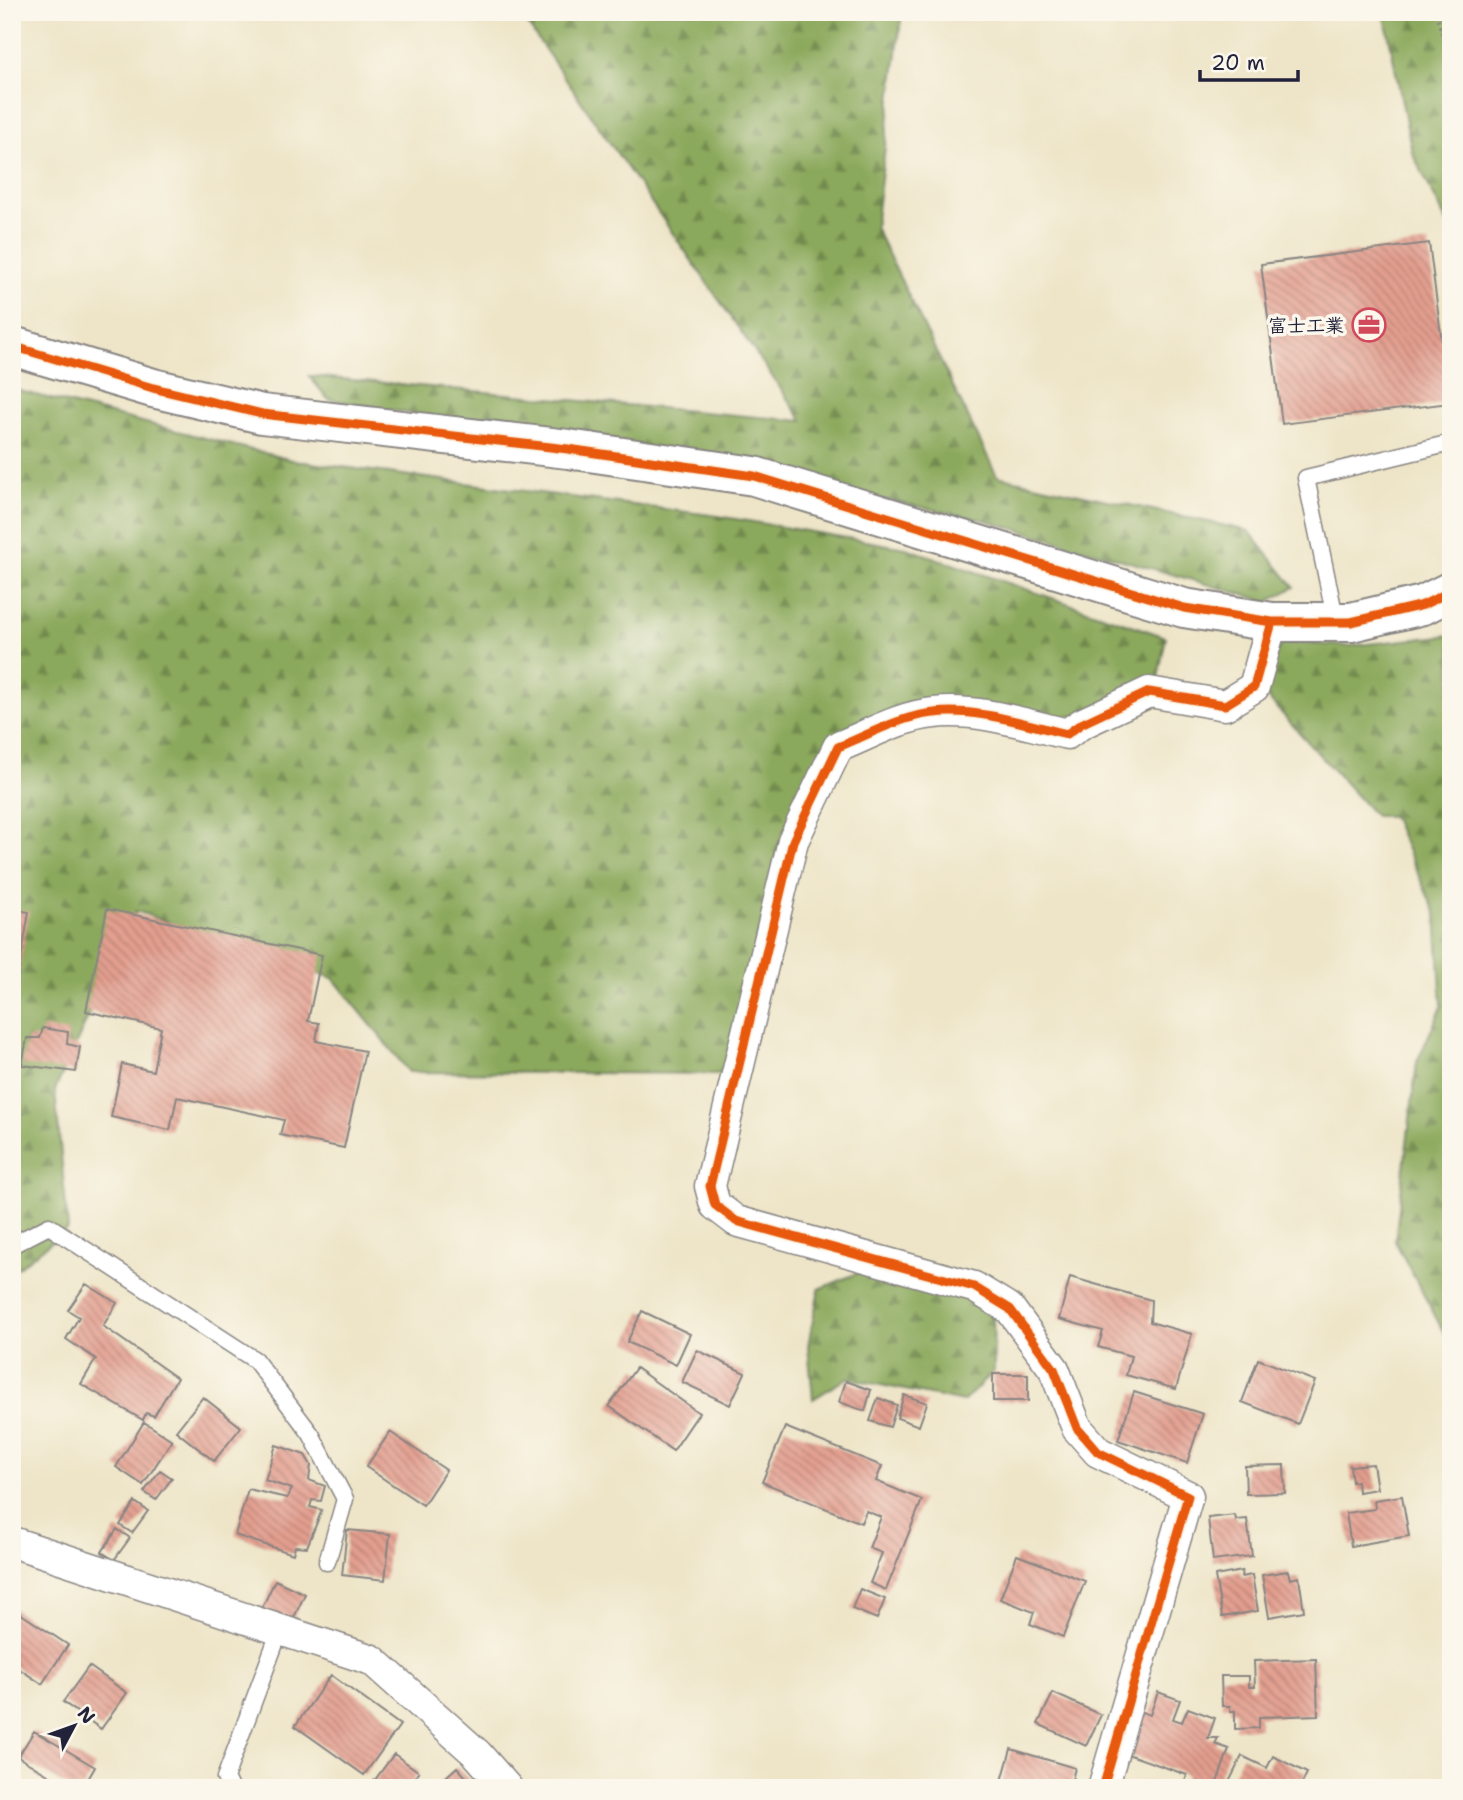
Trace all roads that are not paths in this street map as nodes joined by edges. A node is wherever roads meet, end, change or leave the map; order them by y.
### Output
1 (12, 346) edge
2 (1451, 443) edge
3 (1451, 591) edge
4 (1272, 622) junction
5 (1336, 622) junction
6 (12, 1245) edge
7 (12, 1542) edge
8 (327, 1562) dead end
9 (280, 1630) junction
10 (230, 1788) edge
11 (507, 1788) edge
12 (1103, 1788) edge

1 - 4 street
2 - 5 lane
3 - 5 street
4 - 5 street
4 - 12 street
6 - 8 lane
7 - 9 street
9 - 10 lane
9 - 11 street

